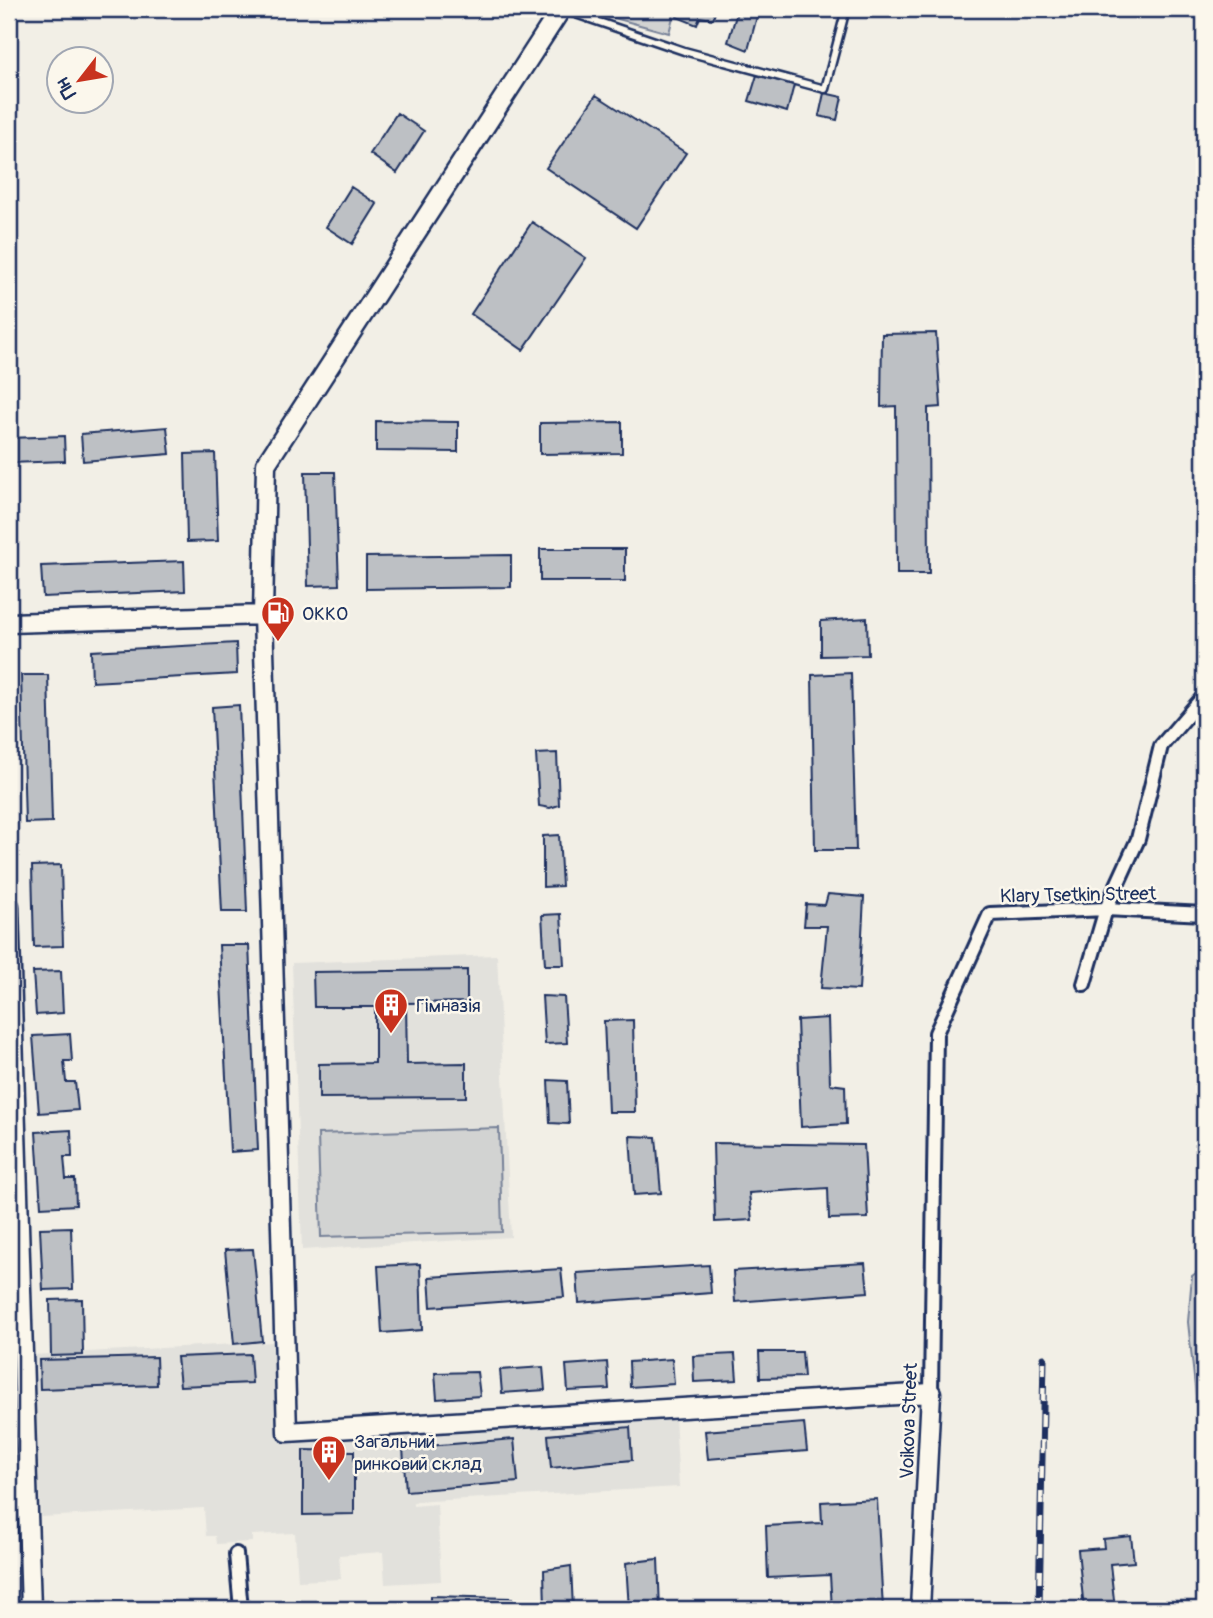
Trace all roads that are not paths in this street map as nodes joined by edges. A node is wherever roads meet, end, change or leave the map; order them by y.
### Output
1 (561, 9) edge
2 (846, 9) edge
3 (264, 615) junction
4 (9, 623) edge
5 (1204, 696) edge
6 (9, 906) edge
7 (1106, 909) junction
8 (1204, 914) edge
9 (1084, 984) dead end
10 (934, 1235) joint
11 (14, 1266) edge
12 (931, 1393) junction
13 (236, 1554) dead end
14 (31, 1609) edge
15 (241, 1609) edge
16 (920, 1609) edge

1 - 2 lane
1 - 3 street
3 - 4 street
3 - 12 street
5 - 7 street
6 - 11 street
7 - 8 street, Klary Tsetkin Street
7 - 9 street
7 - 10 street, Klary Tsetkin Street
10 - 12 street, Voikova Street
11 - 14 street
12 - 16 street, Voikova Street
13 - 15 street

